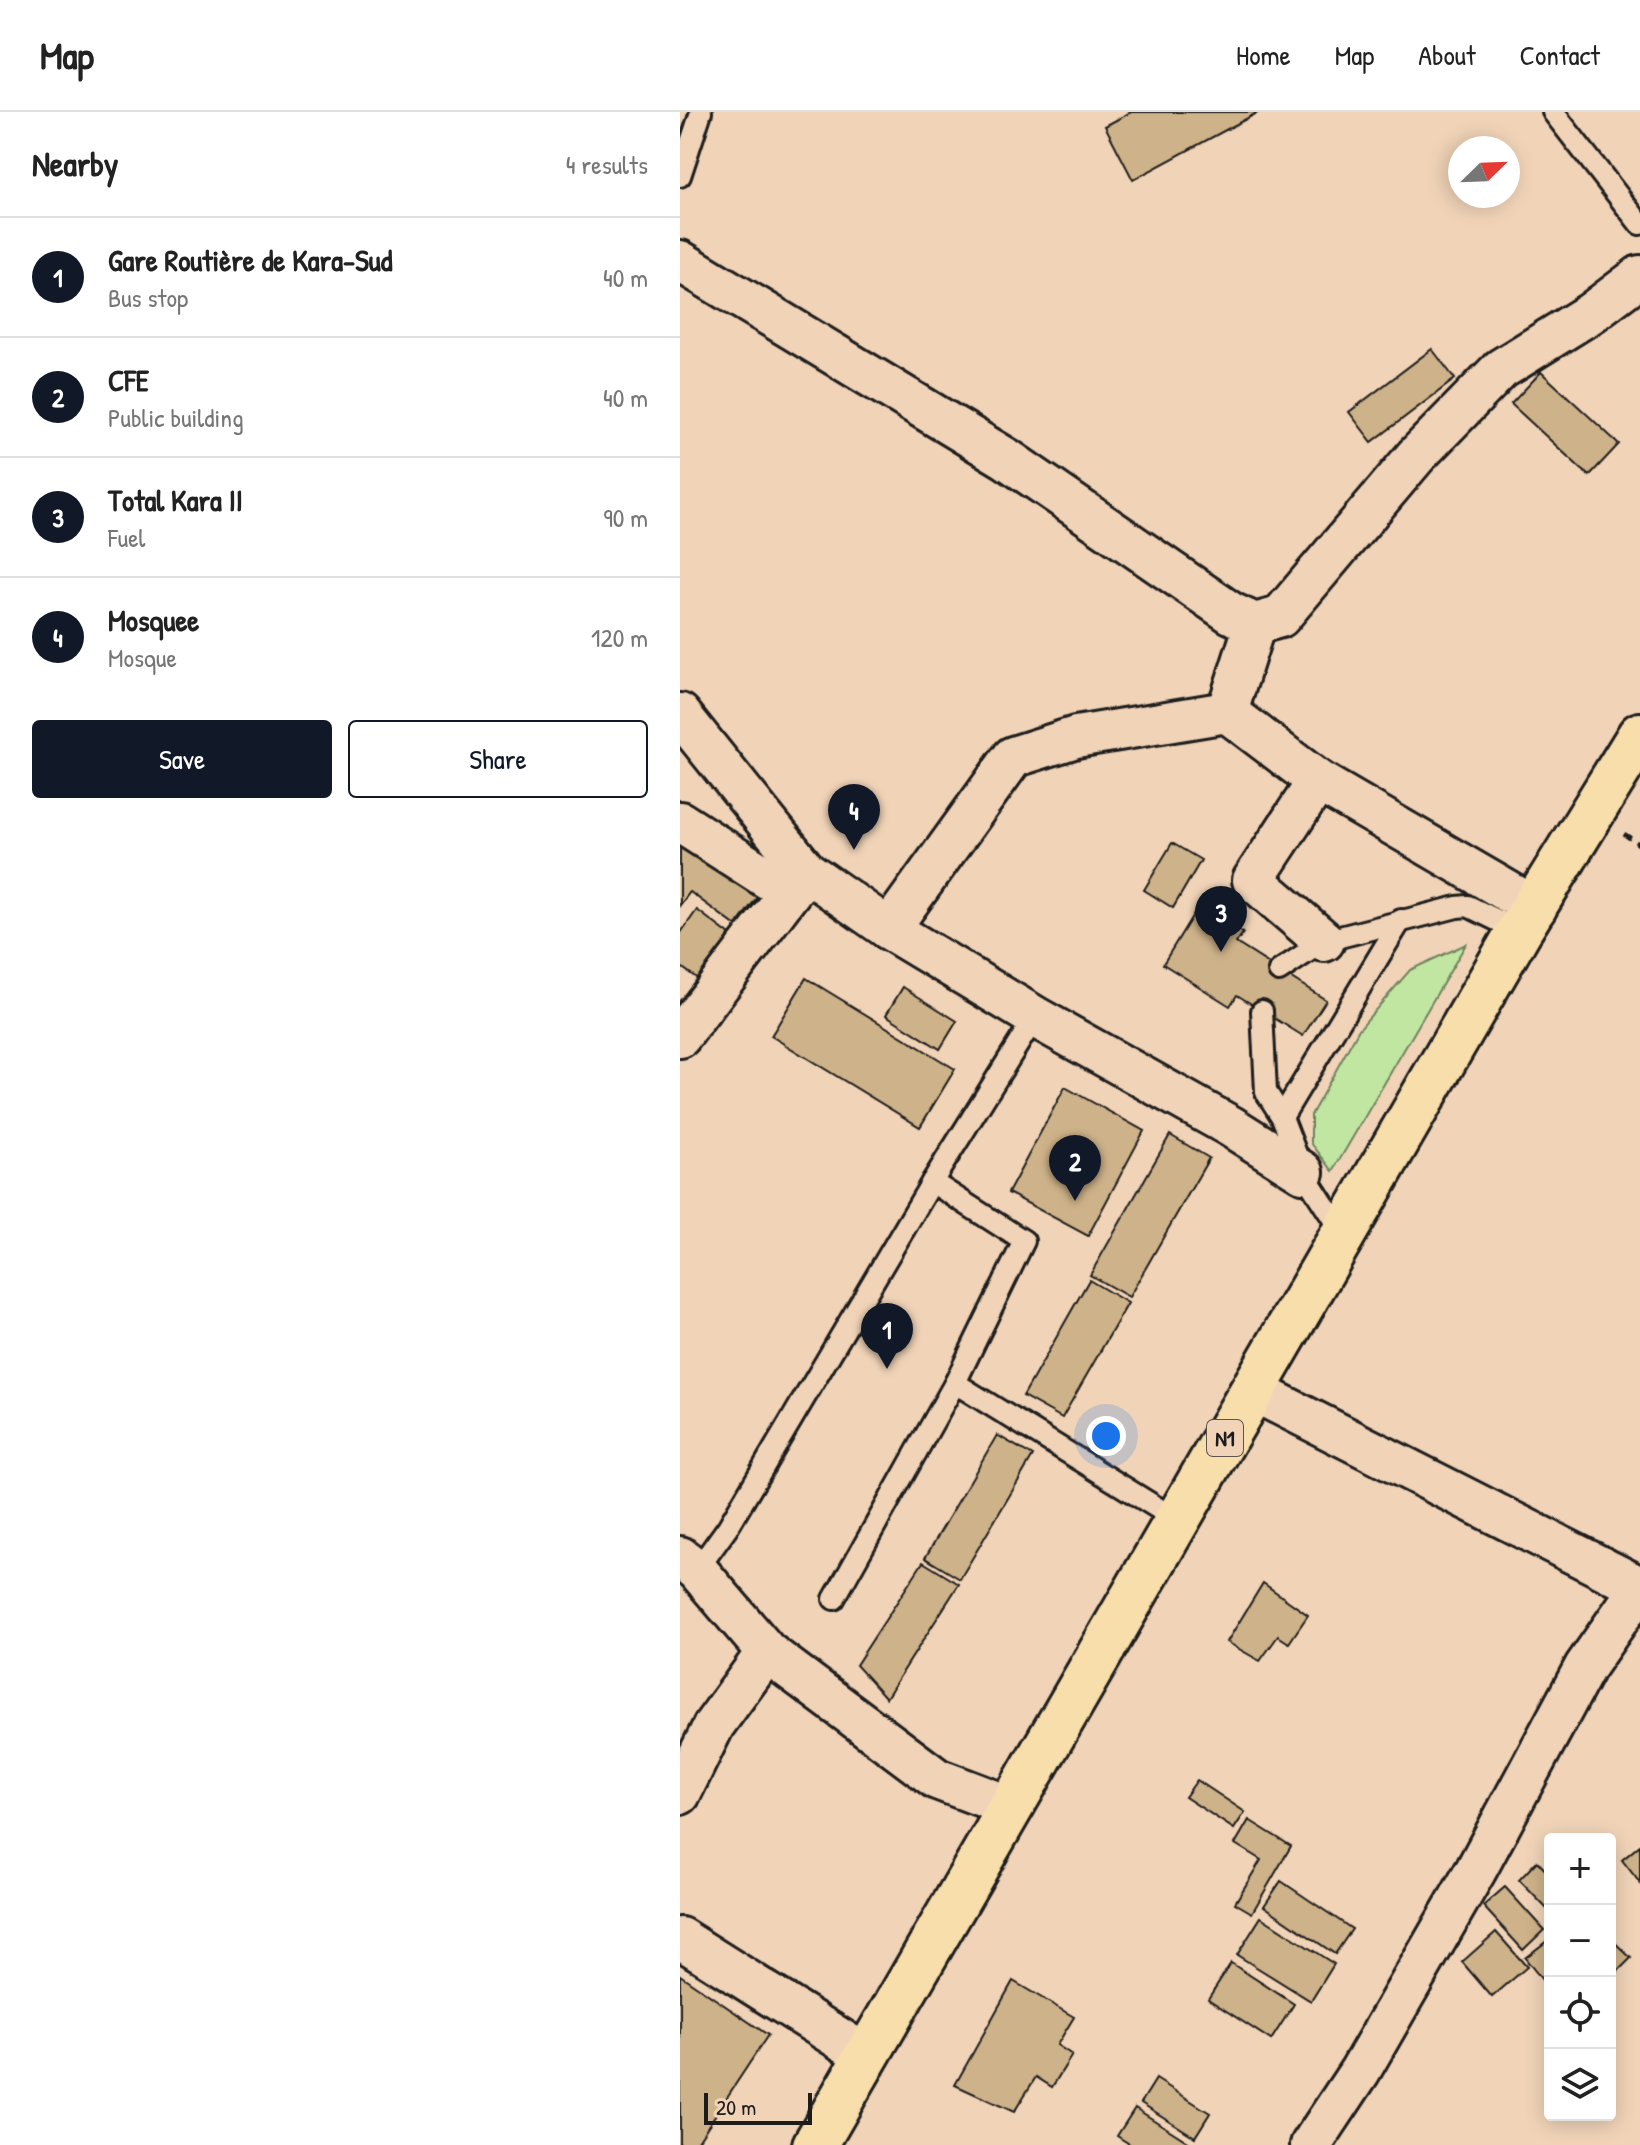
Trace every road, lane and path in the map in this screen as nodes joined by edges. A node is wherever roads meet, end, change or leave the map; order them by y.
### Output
1 (701, 112) edge
2 (1553, 112) edge
3 (680, 176) edge
4 (1640, 224) edge
5 (680, 261) edge
6 (1640, 276) edge
7 (1255, 624) junction
8 (1227, 712) junction
9 (680, 714) edge
10 (1640, 735) edge
11 (1318, 781) junction
12 (680, 822) edge
13 (798, 881) junction
14 (1401, 920) junction
15 (1527, 920) junction
16 (889, 929) junction
17 (1324, 941) junction
18 (1279, 971) dead end
19 (1262, 1011) dead end
20 (1035, 1017) junction
21 (680, 1037) edge
22 (1282, 1117) junction
23 (1303, 1172) junction
24 (932, 1182) junction
25 (1343, 1234) junction
26 (955, 1383) junction
27 (1252, 1390) junction
28 (1177, 1520) junction
29 (688, 1563) edge
30 (1640, 1588) edge
31 (834, 1599) dead end
32 (767, 1652) junction
33 (680, 1794) edge
34 (1011, 1807) junction
35 (680, 1938) edge
36 (867, 2056) junction
37 (815, 2145) edge
38 (1311, 2145) edge

1 - 3 lane
2 - 4 lane
5 - 7 street
6 - 7 street
7 - 8 street
8 - 11 street
8 - 16 street
9 - 13 street
10 - 15 highway, N1
11 - 15 street
11 - 17 street
12 - 13 street
13 - 16 street
13 - 21 street
14 - 15 lane
14 - 17 lane
14 - 22 lane
15 - 25 highway, N1
16 - 20 street
17 - 18 lane
19 - 22 lane
20 - 23 street
20 - 24 lane
22 - 23 lane
23 - 25 lane
24 - 26 lane
24 - 29 lane
25 - 27 highway, N1
26 - 28 lane
26 - 31 lane
27 - 28 highway, N1
27 - 30 street
28 - 34 highway, N1
29 - 32 street
30 - 38 street
32 - 33 street
32 - 34 street
34 - 36 highway, N1
35 - 36 street
36 - 37 highway, N1

